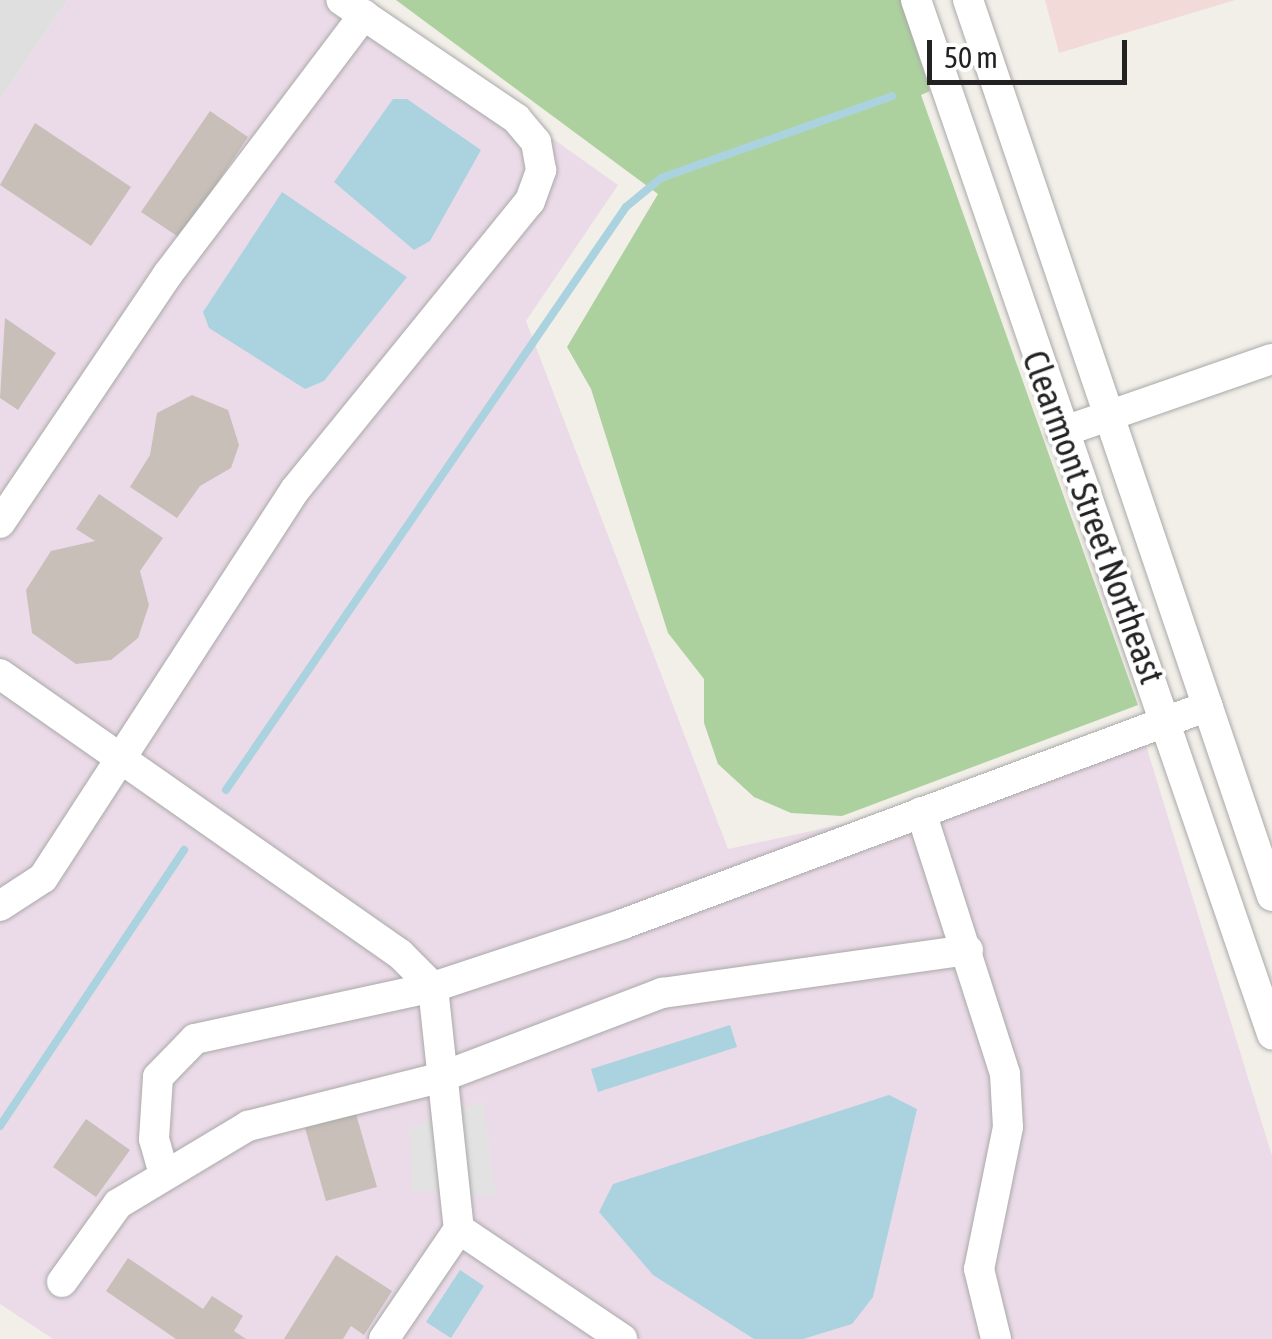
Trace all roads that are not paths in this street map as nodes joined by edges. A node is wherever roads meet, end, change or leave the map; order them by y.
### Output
1 (916, 0) edge
2 (968, 0) edge
3 (353, 8) edge
4 (1271, 361) edge
5 (1110, 419) junction
6 (1062, 432) junction
7 (0, 523) edge
8 (0, 674) edge
9 (1208, 706) junction
10 (1166, 720) junction
11 (122, 758) junction
12 (921, 812) junction
13 (1272, 896) edge
14 (0, 906) edge
15 (968, 950) junction
16 (433, 987) junction
17 (1272, 1034) edge
18 (439, 1078) junction
19 (164, 1174) junction
20 (459, 1229) junction
21 (62, 1282) dead end
22 (384, 1339) edge
23 (622, 1339) edge
24 (996, 1339) edge

1 - 6 street, Clearmont Street Northeast
2 - 5 street, Clearmont Street Northeast
3 - 7 street
3 - 11 street
4 - 5 street
5 - 6 street
5 - 9 street, Clearmont Street Northeast
6 - 10 street, Clearmont Street Northeast
8 - 11 street
9 - 10 street
9 - 13 street, Clearmont Street Northeast
10 - 12 street
10 - 17 street, Clearmont Street Northeast
11 - 14 street
11 - 16 street
12 - 15 street
12 - 16 street
15 - 18 street
15 - 24 street
16 - 18 street
16 - 19 street
18 - 19 street
18 - 20 street
19 - 21 street
20 - 22 street
20 - 23 street

